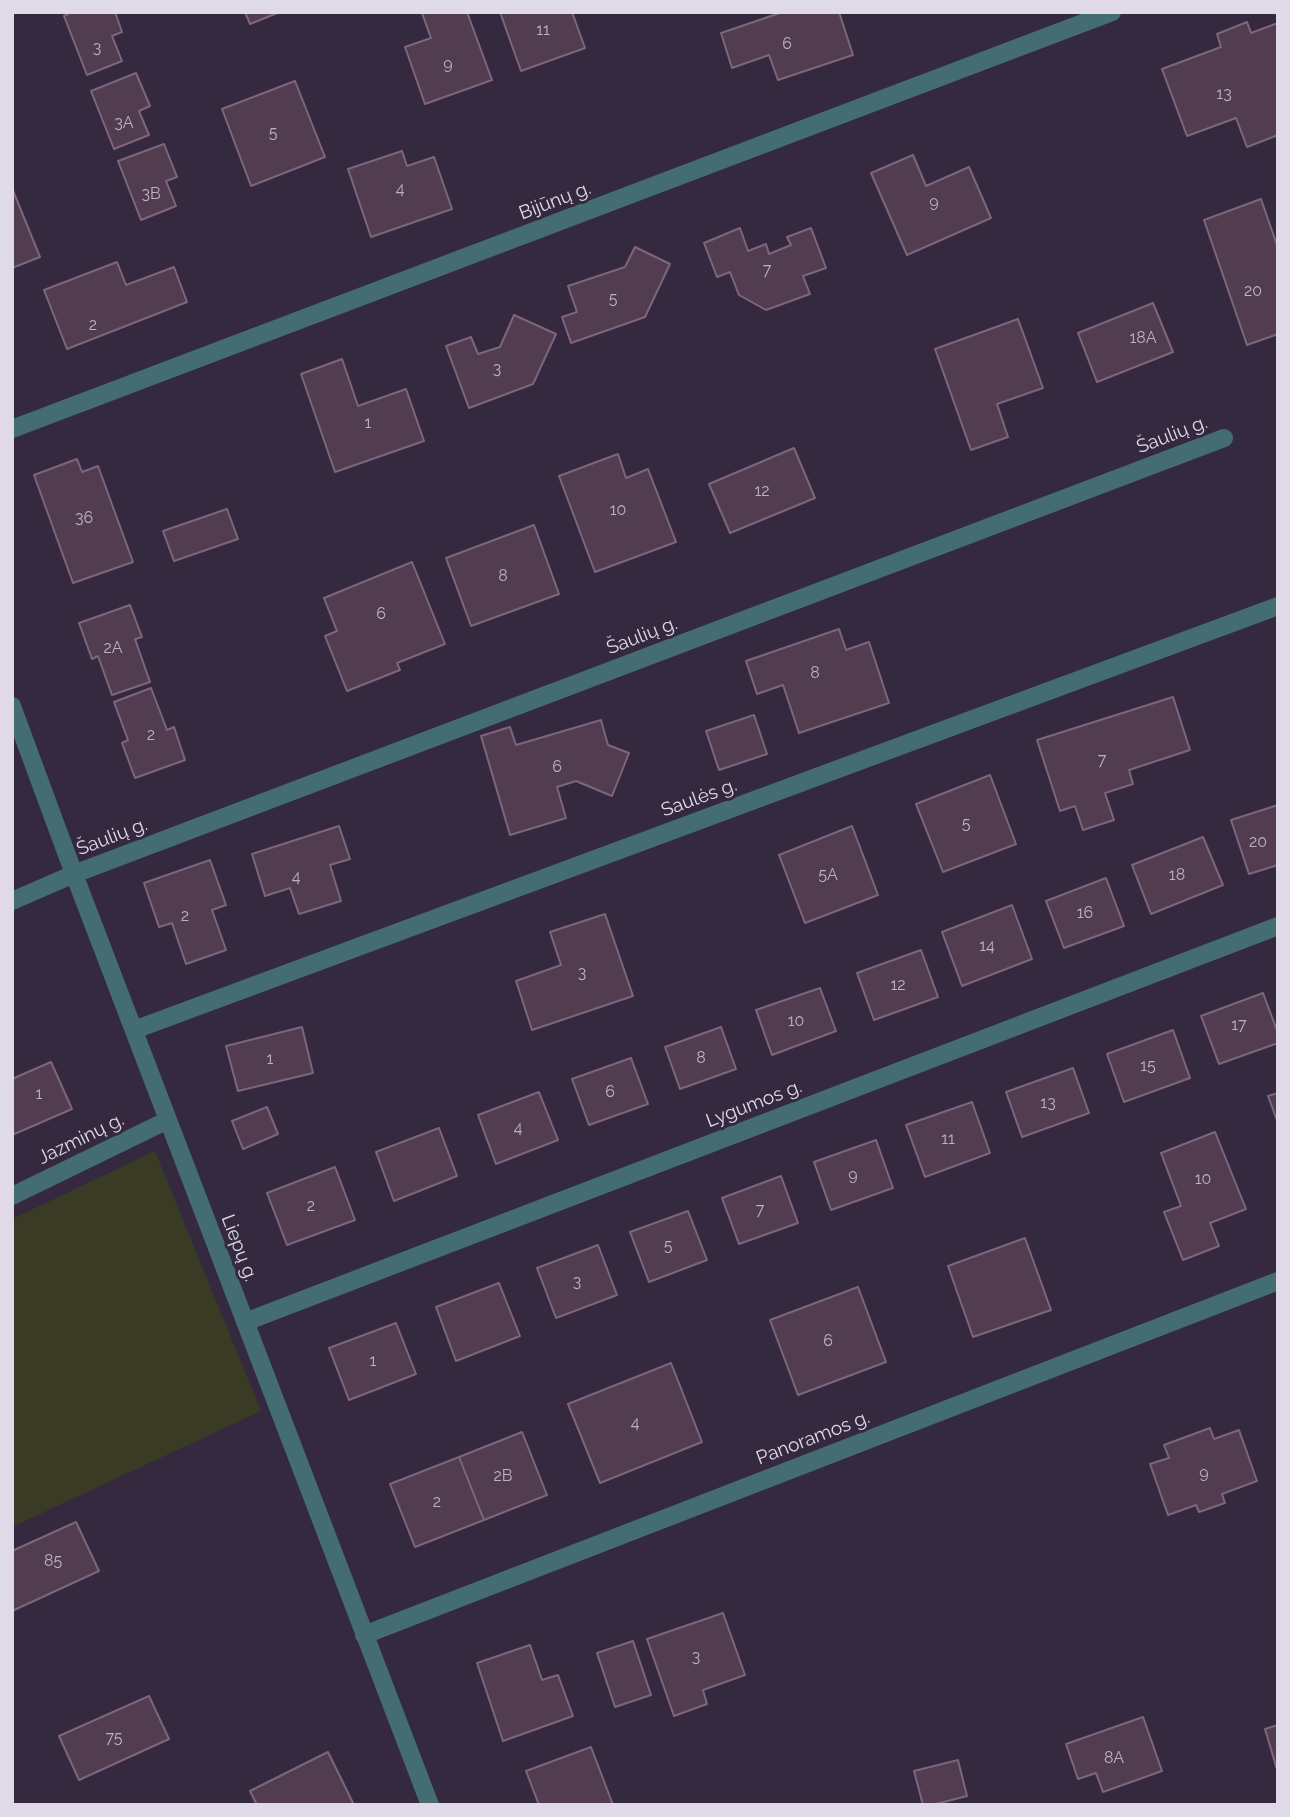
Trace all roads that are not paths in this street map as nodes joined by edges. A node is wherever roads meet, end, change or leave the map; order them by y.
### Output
1 (1112, 12) edge
2 (12, 429) edge
3 (1224, 438) dead end
4 (1278, 606) edge
5 (12, 706) edge
6 (74, 874) junction
7 (12, 901) edge
8 (1278, 926) edge
9 (134, 1030) junction
10 (168, 1120) junction
11 (12, 1196) edge
12 (1278, 1282) edge
13 (245, 1322) junction
14 (363, 1635) junction
15 (430, 1805) edge

1 - 2 street, Bijūnų g.
3 - 6 street, Šaulių g.
4 - 9 street, Saulės g.
5 - 6 street, Liepų g.
6 - 7 street, Šaulių g.
6 - 9 street, Liepų g.
8 - 13 street, Lygumos g.
9 - 10 street, Liepų g.
10 - 11 street, Jazminų g.
10 - 13 street, Liepų g.
12 - 14 street, Panoramos g.
13 - 14 street, Liepų g.
14 - 15 street, Liepų g.

